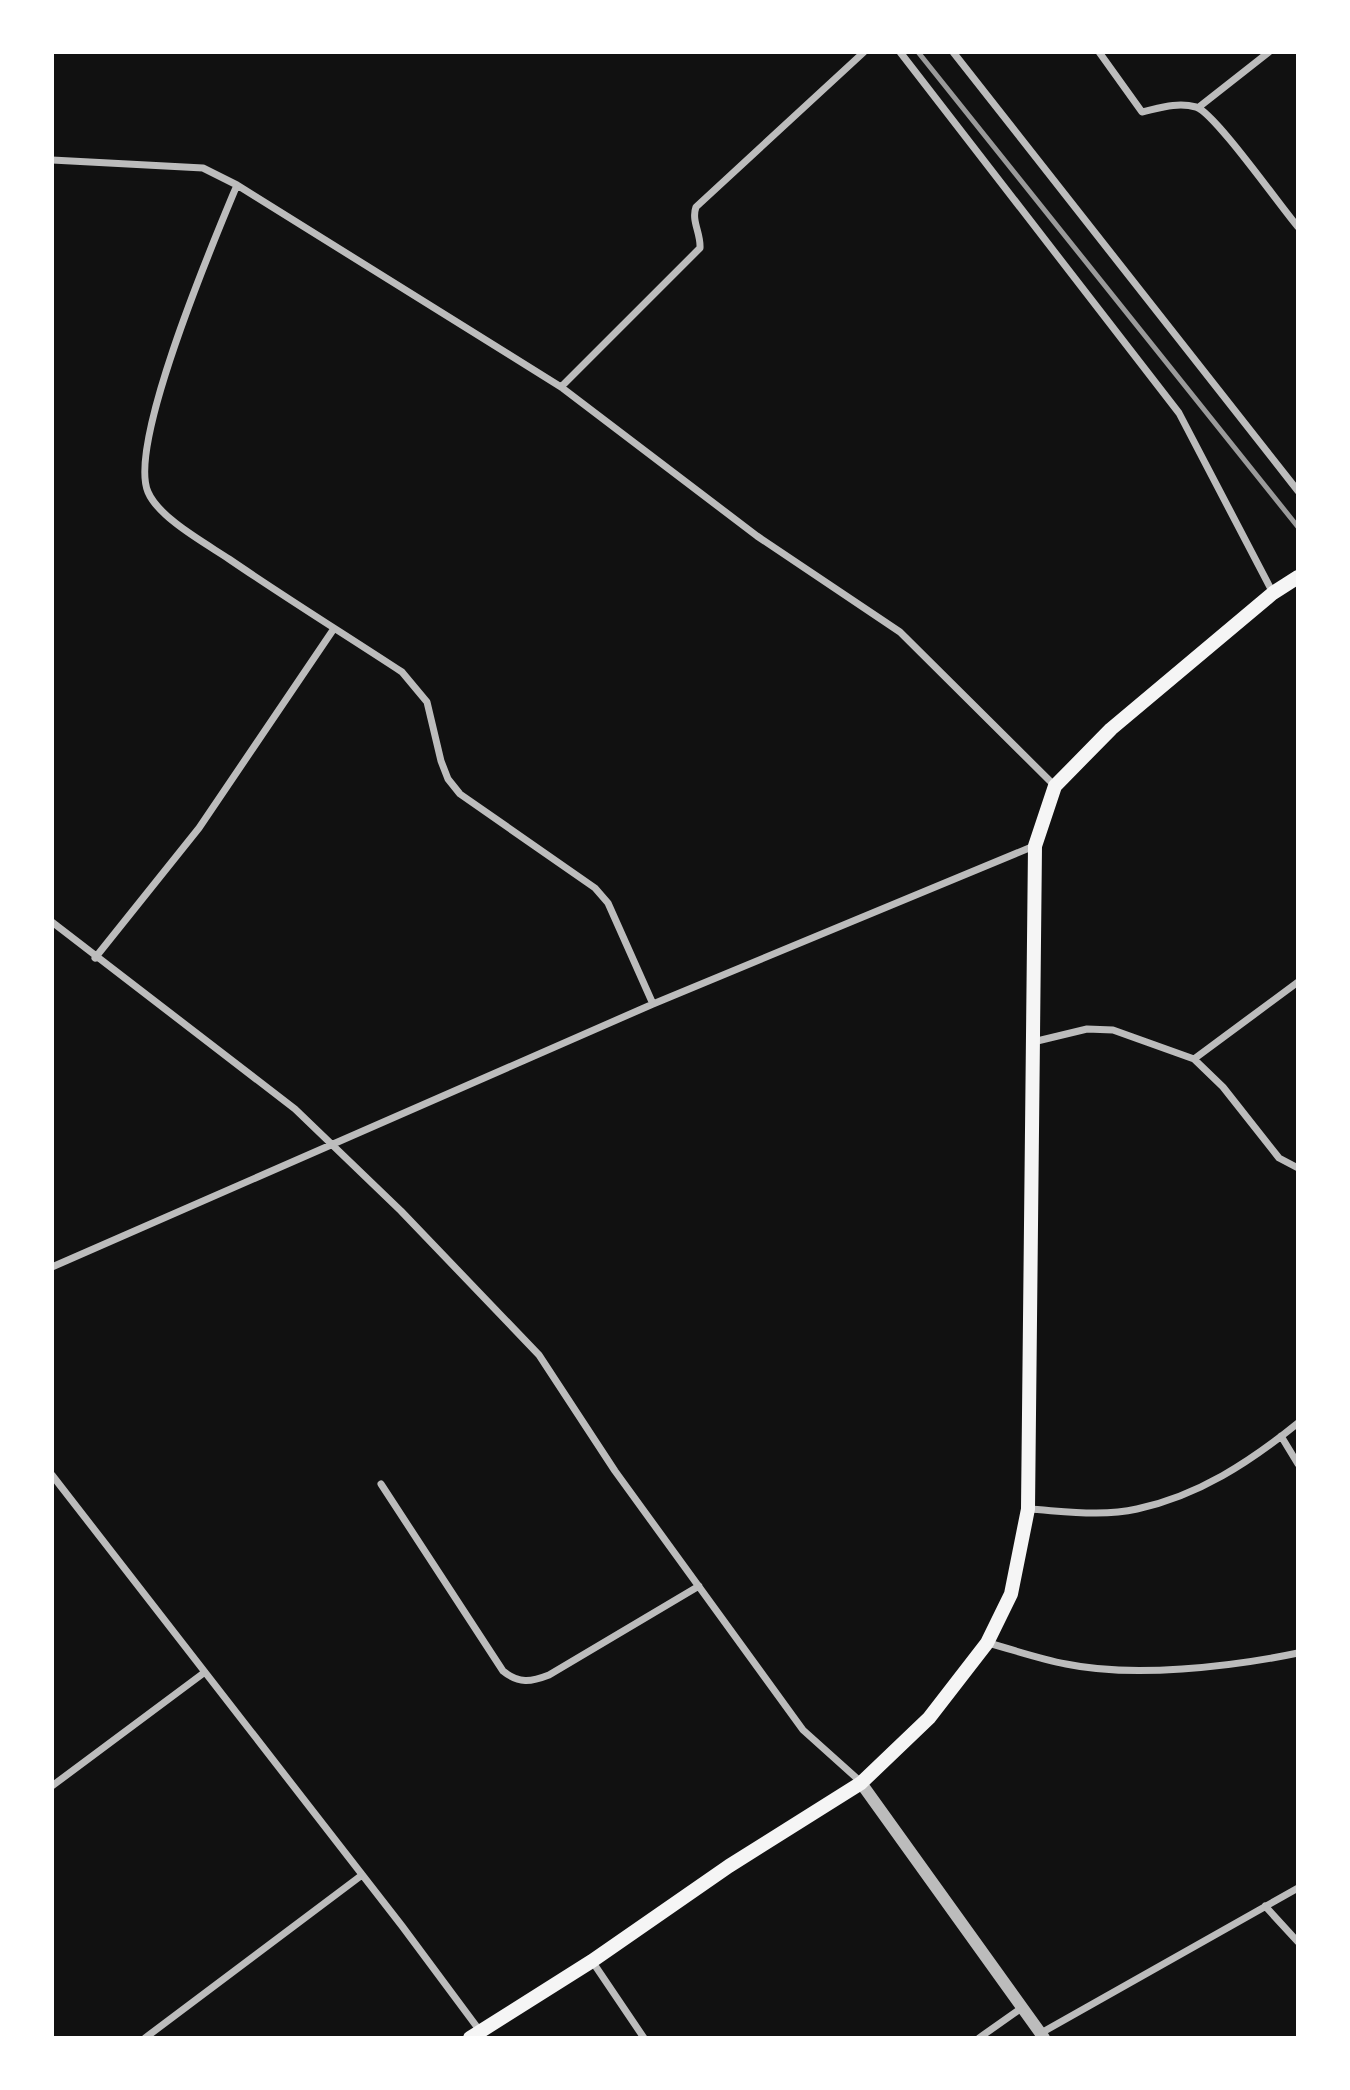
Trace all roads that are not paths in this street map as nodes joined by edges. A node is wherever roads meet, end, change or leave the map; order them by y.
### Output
1 (864, 52) edge
2 (900, 52) edge
3 (953, 52) edge
4 (1099, 52) edge
5 (1269, 52) edge
6 (1199, 107) junction
7 (52, 160) edge
8 (237, 185) junction
9 (1297, 227) edge
10 (561, 387) junction
11 (1297, 491) edge
12 (1297, 577) edge
13 (1273, 593) junction
14 (333, 630) junction
15 (1055, 786) junction
16 (1035, 846) junction
17 (52, 922) edge
18 (94, 958) junction
19 (1297, 982) edge
20 (653, 1004) junction
21 (1032, 1042) junction
22 (1194, 1059) junction
23 (335, 1145) junction
24 (1297, 1168) edge
25 (52, 1267) edge
26 (1297, 1423) edge
27 (1281, 1436) junction
28 (1297, 1464) edge
29 (52, 1475) edge
30 (381, 1484) dead end
31 (1028, 1509) junction
32 (699, 1586) junction
33 (987, 1643) junction
34 (1297, 1653) edge
35 (205, 1672) junction
36 (861, 1783) junction
37 (52, 1786) edge
38 (362, 1875) junction
39 (1297, 1888) edge
40 (1265, 1906) junction
41 (1297, 1942) edge
42 (592, 1961) junction
43 (1023, 2007) junction
44 (475, 2034) edge
45 (1043, 2035) edge
46 (145, 2038) edge
47 (645, 2038) edge
48 (979, 2038) edge

1 - 10 street
2 - 13 street
3 - 11 street
4 - 6 street
5 - 6 street
6 - 9 street
7 - 8 street
8 - 10 street
8 - 14 street
10 - 15 street
12 - 13 main road
13 - 15 main road
14 - 18 street
14 - 20 street
15 - 16 main road
16 - 20 street
16 - 21 main road
17 - 18 street
18 - 23 street
19 - 22 street
20 - 23 street
21 - 22 street
21 - 31 main road
22 - 24 street
23 - 25 street
23 - 32 street
26 - 27 street
27 - 28 street
27 - 31 street
29 - 35 street
30 - 32 street
31 - 33 main road
32 - 36 street
33 - 34 street
33 - 36 main road
35 - 37 street
35 - 38 street
36 - 42 main road
36 - 43 street
38 - 44 street
38 - 46 street
39 - 40 street
40 - 41 street
40 - 45 street
42 - 44 main road
42 - 47 street
43 - 45 street
43 - 48 street

